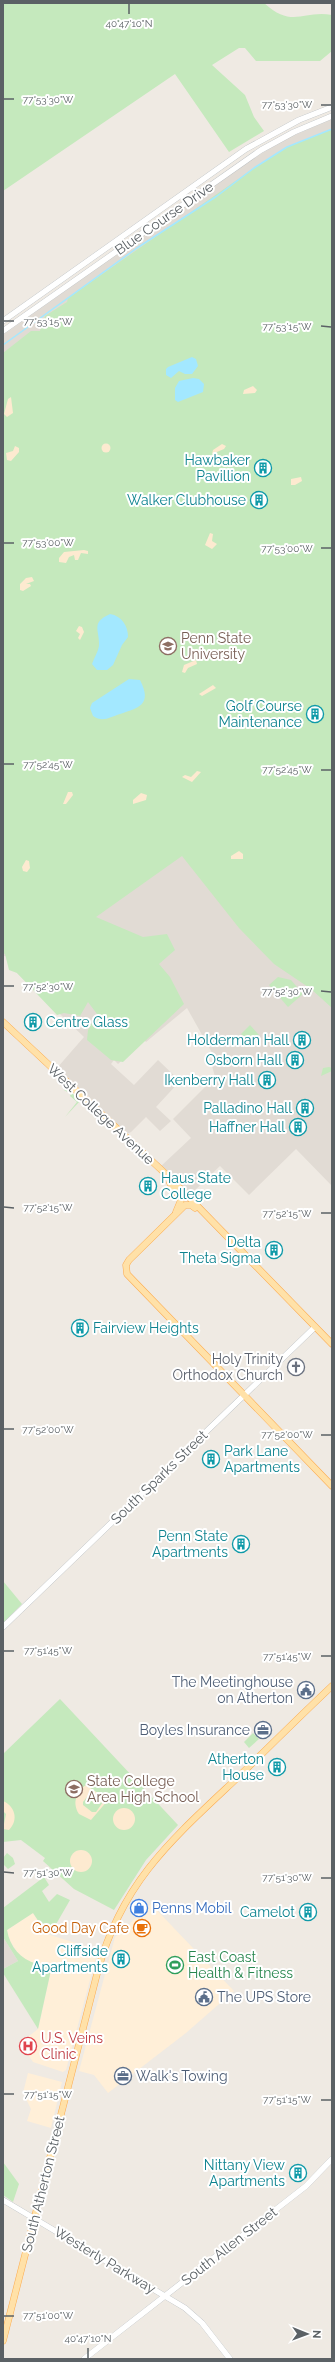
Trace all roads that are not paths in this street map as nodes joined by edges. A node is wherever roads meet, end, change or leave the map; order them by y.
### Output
1 (332, 107) edge
2 (332, 116) edge
3 (3, 321) edge
4 (3, 331) edge
5 (3, 1022) edge
6 (162, 1172) junction
7 (214, 1225) junction
8 (153, 1236) junction
9 (315, 1327) junction
10 (332, 1344) edge
11 (245, 1395) junction
12 (332, 1486) edge
13 (3, 1627) edge
14 (332, 1686) edge
15 (332, 2159) edge
16 (3, 2200) edge
17 (34, 2218) junction
18 (165, 2296) junction
19 (3, 2341) edge
20 (84, 2359) edge
21 (230, 2359) edge

1 - 3 main road, Blue Course Drive
2 - 4 main road, Blue Course Drive
5 - 6 main road, West College Avenue
6 - 7 main road, West College Avenue
6 - 8 main road
7 - 8 main road
7 - 9 main road, West College Avenue
8 - 11 main road
9 - 10 main road, West College Avenue
9 - 11 main road, South Sparks Street
11 - 12 main road
11 - 13 main road, South Sparks Street
14 - 17 main road, South Atherton Street
15 - 18 main road, South Allen Street
16 - 17 main road, Westerly Parkway
17 - 18 main road, Westerly Parkway
17 - 19 main road, South Atherton Street
18 - 20 main road, South Allen Street
18 - 21 main road, Westerly Parkway

